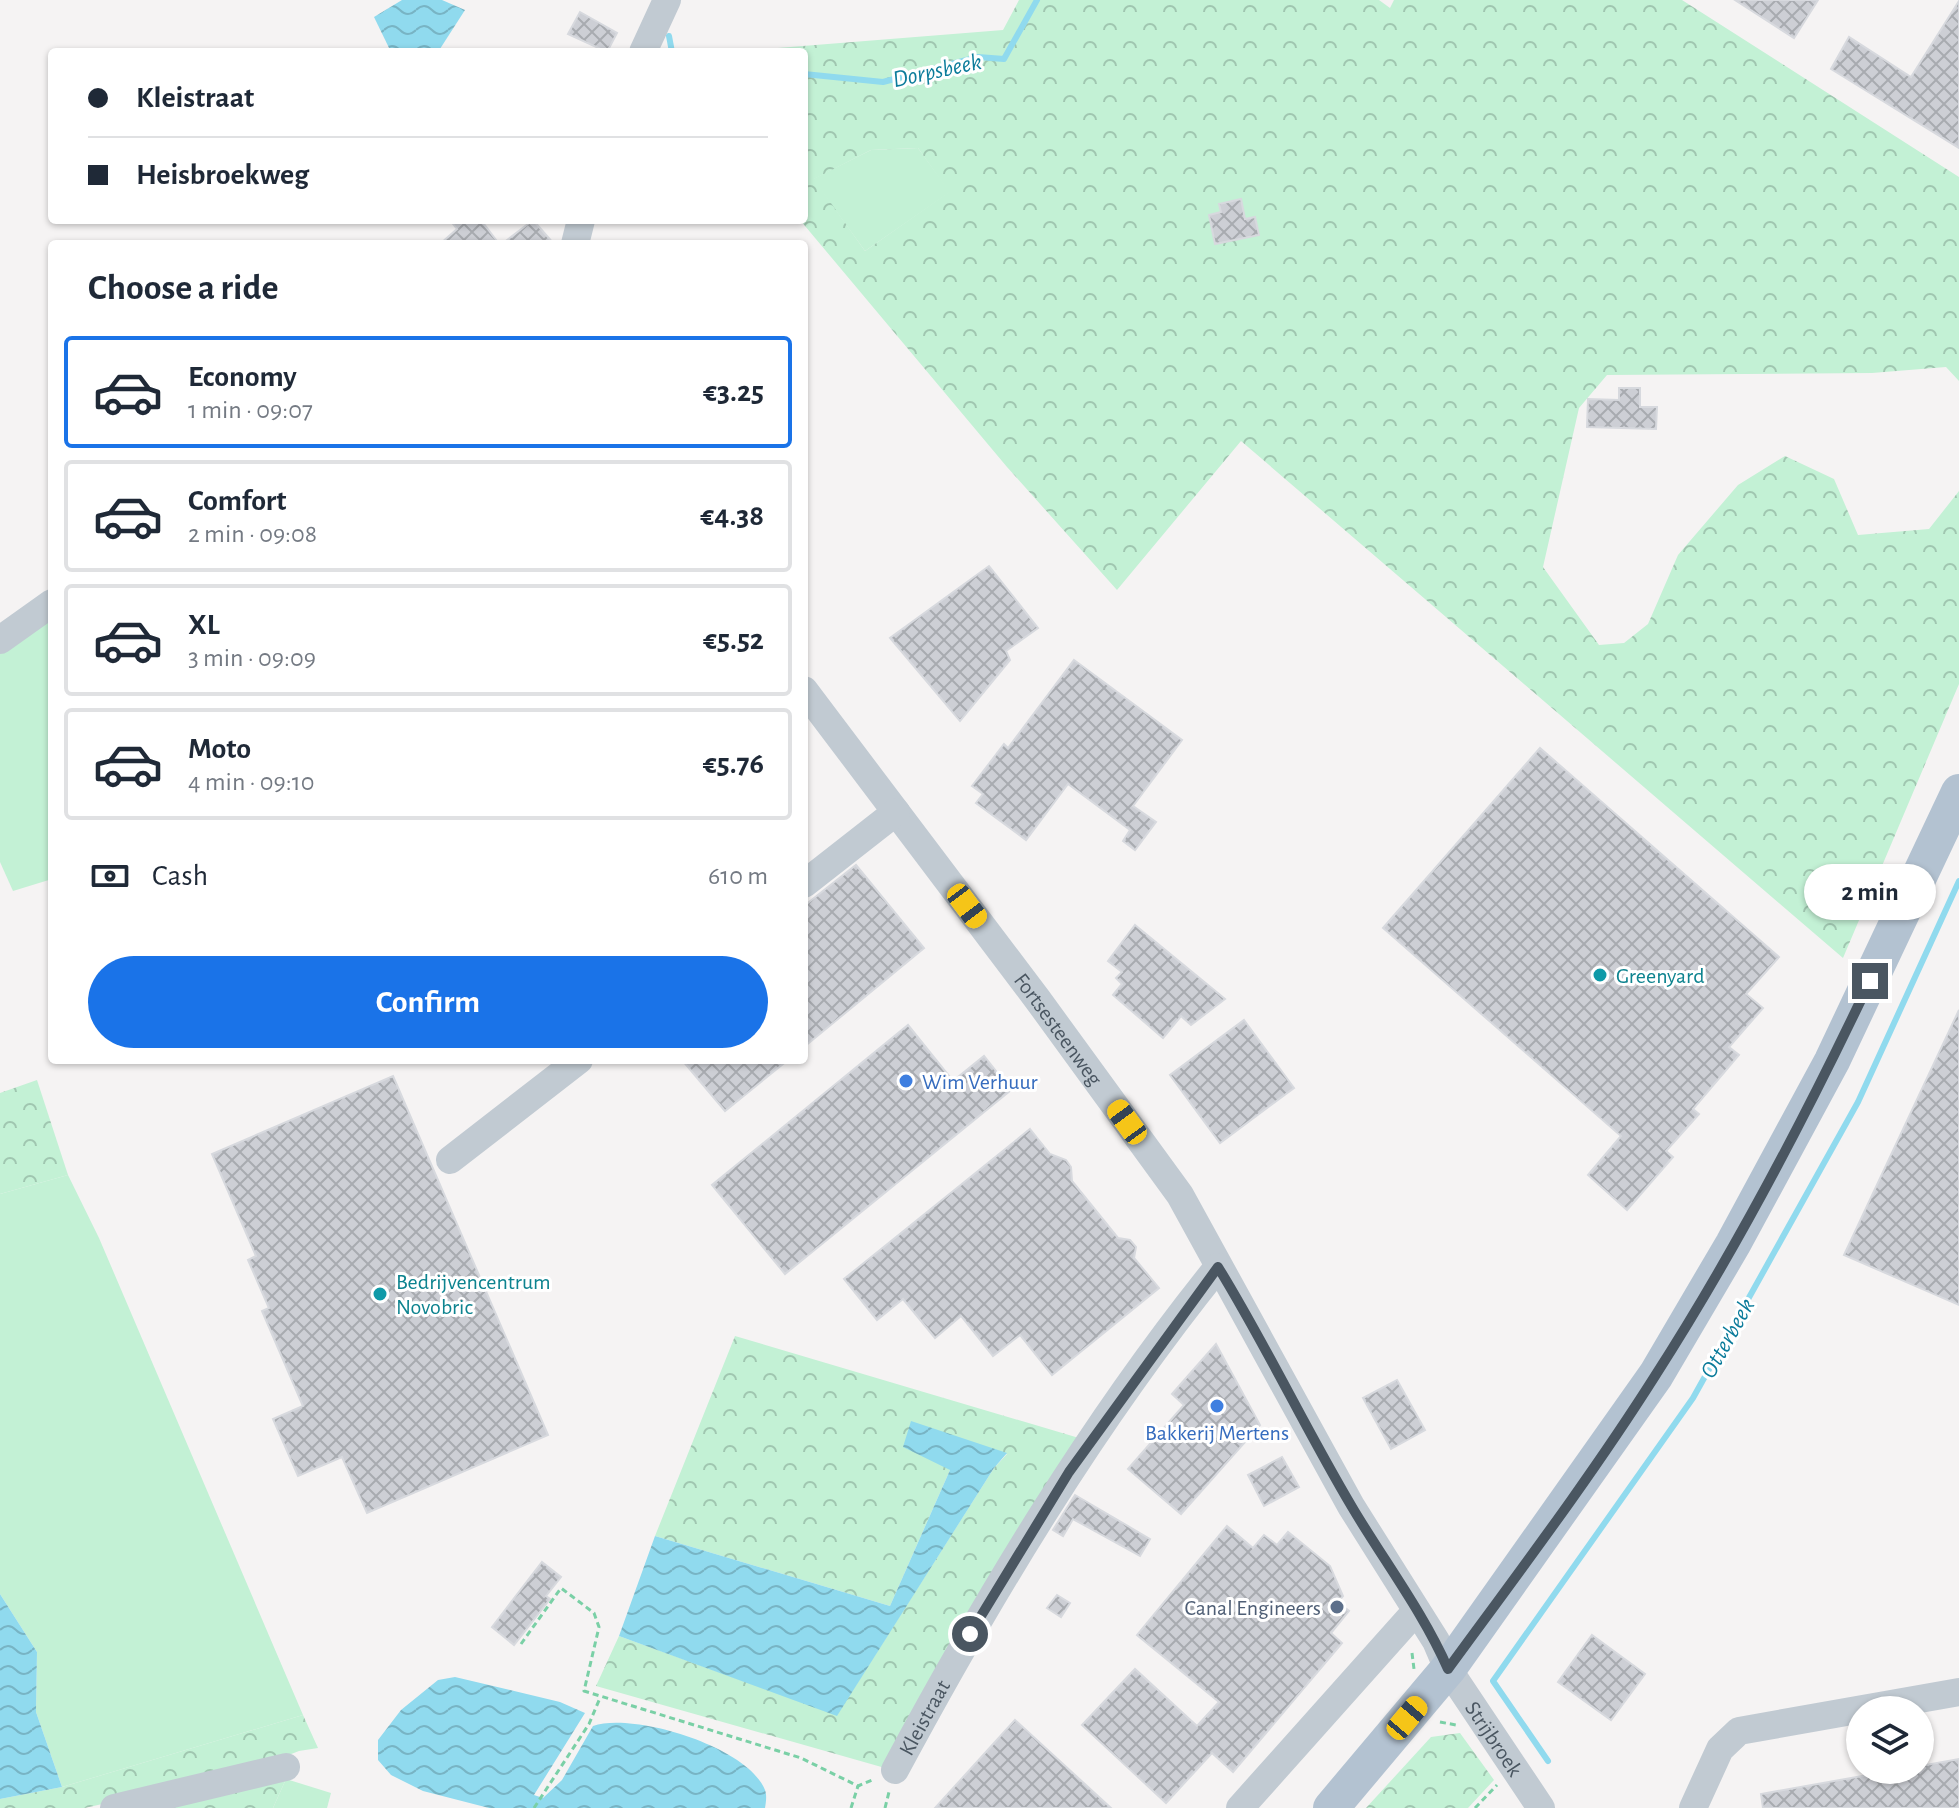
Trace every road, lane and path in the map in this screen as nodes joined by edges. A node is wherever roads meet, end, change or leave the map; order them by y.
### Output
1 (667, 0) edge
2 (645, 48) edge
3 (48, 606) edge
4 (0, 640) edge
5 (808, 695) edge
6 (1959, 792) edge
7 (896, 812) junction
8 (808, 881) edge
9 (574, 1064) edge
10 (450, 1160) dead end
11 (1218, 1267) junction
12 (1416, 1611) junction
13 (521, 1644) dead end
14 (1448, 1669) junction
15 (1959, 1692) edge
16 (600, 1698) junction
17 (286, 1767) dead end
18 (895, 1770) dead end
19 (1500, 1782) dead end
20 (114, 1808) edge
21 (534, 1808) edge
22 (851, 1808) edge
23 (1240, 1808) edge
24 (1331, 1808) edge
25 (1475, 1808) edge
26 (1541, 1808) edge
27 (1693, 1808) edge

1 - 2 street
3 - 4 street
5 - 7 street, Fortsesteenweg
6 - 14 main road
7 - 8 street
7 - 11 street, Fortsesteenweg
9 - 10 street
11 - 12 street, Fortsesteenweg
11 - 18 street, Kleistraat
12 - 14 street, Fortsesteenweg
12 - 23 street
13 - 16 path
14 - 24 main road
14 - 26 street, Strijbroek
15 - 27 street
16 - 21 path
16 - 22 path
17 - 20 street
19 - 25 path

